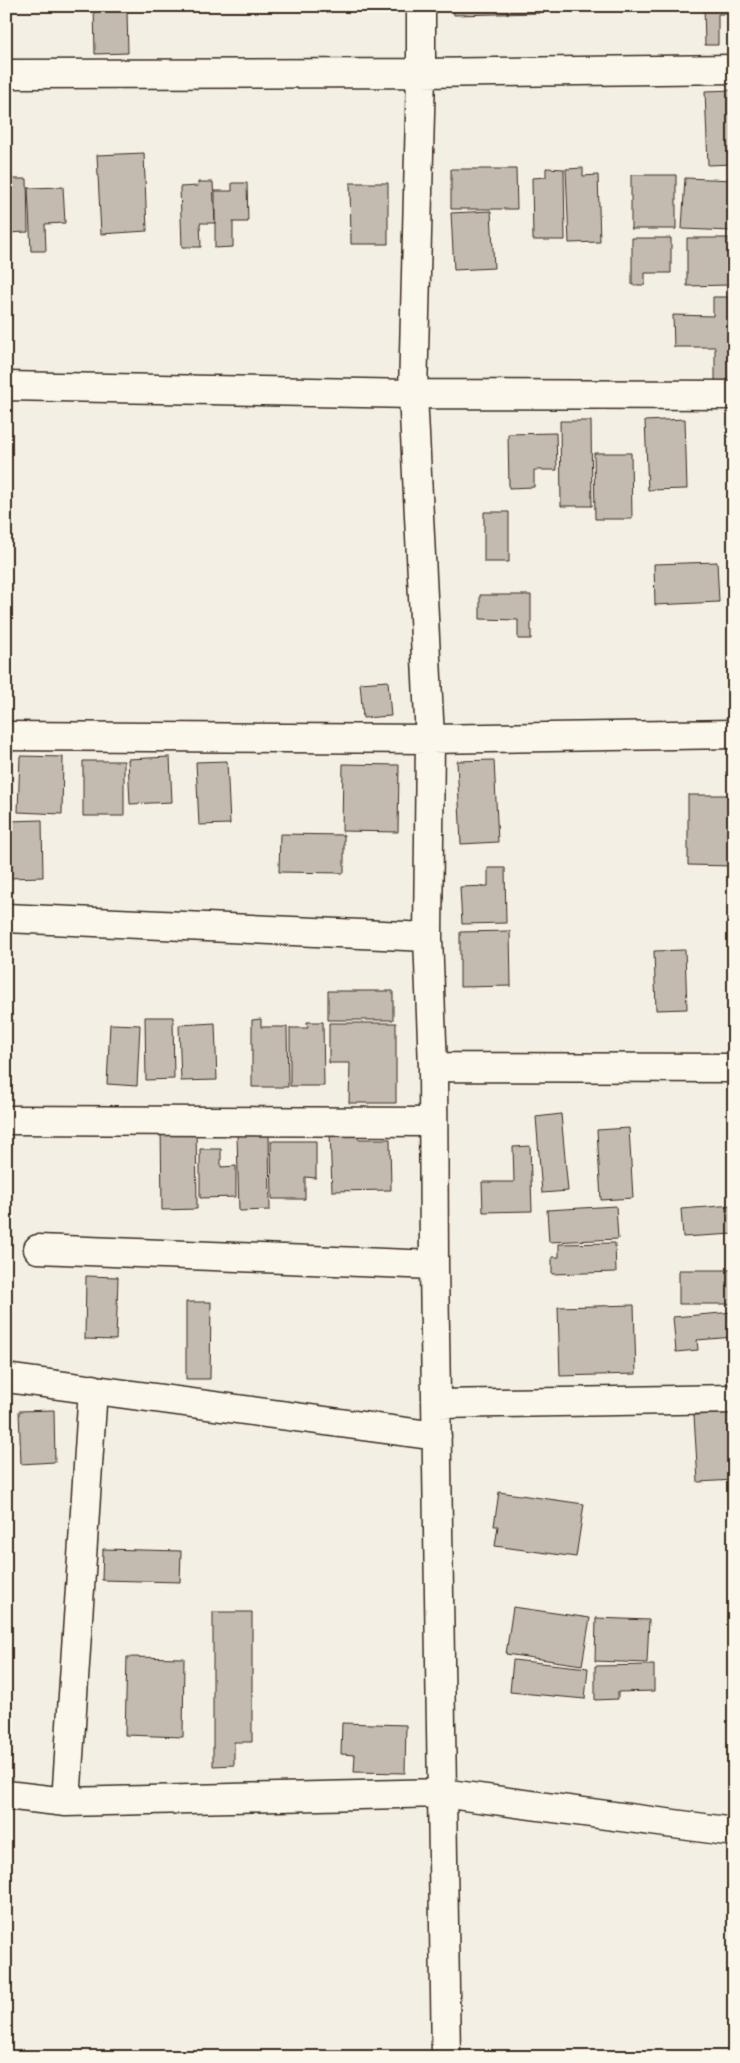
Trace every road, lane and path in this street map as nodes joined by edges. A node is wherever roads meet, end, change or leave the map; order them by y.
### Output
1 (421, 6) edge
2 (734, 69) edge
3 (421, 73) junction
4 (6, 74) edge
5 (6, 386) edge
6 (413, 394) junction
7 (734, 395) edge
8 (734, 734) edge
9 (6, 736) edge
10 (430, 739) junction
11 (6, 918) edge
12 (428, 937) junction
13 (433, 1067) junction
14 (734, 1068) edge
15 (11, 1120) dead end
16 (432, 1122) junction
17 (38, 1249) dead end
18 (434, 1265) junction
19 (6, 1378) edge
20 (93, 1389) junction
21 (734, 1398) edge
22 (437, 1404) junction
23 (437, 1436) junction
24 (441, 1794) junction
25 (6, 1795) edge
26 (66, 1802) junction
27 (734, 1832) edge
28 (446, 2057) edge

1 - 3 street
2 - 3 street
3 - 4 street
3 - 6 street
5 - 6 street
6 - 7 street
6 - 10 street
8 - 10 street
9 - 10 street
10 - 12 street
11 - 12 street
12 - 13 street
13 - 14 street
13 - 16 street
15 - 16 street
16 - 18 street
17 - 18 street
18 - 22 street
19 - 20 street
20 - 23 street
20 - 26 street
21 - 22 street
22 - 23 street
23 - 24 street
24 - 26 street
24 - 27 street
24 - 28 street
25 - 26 street

